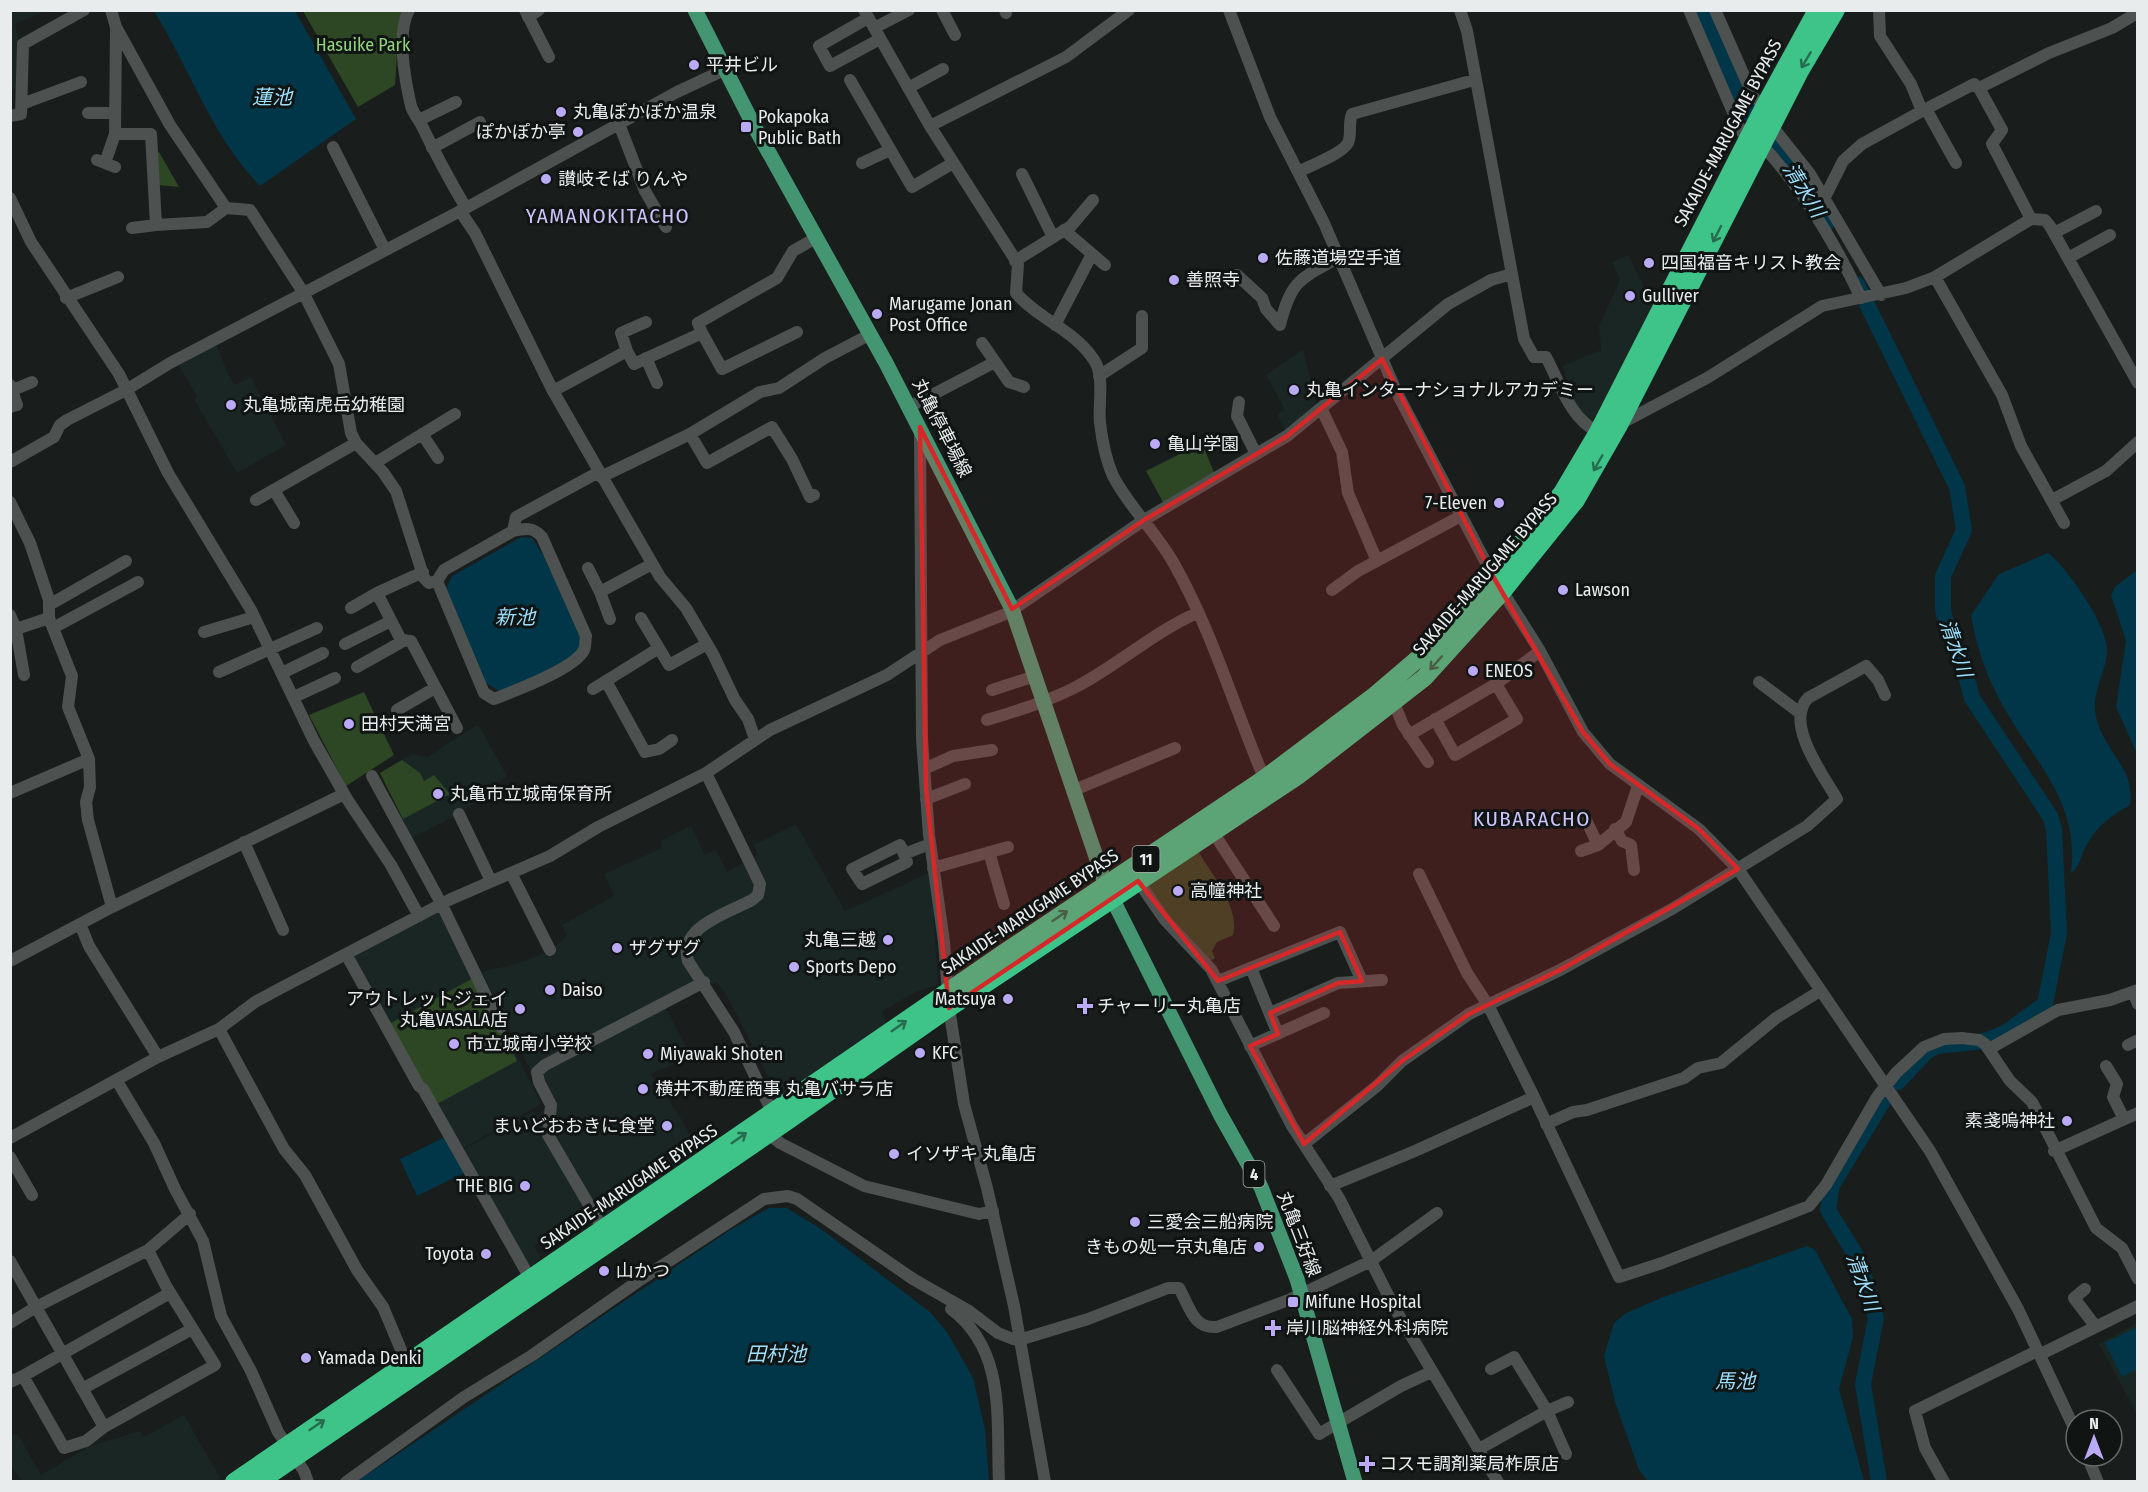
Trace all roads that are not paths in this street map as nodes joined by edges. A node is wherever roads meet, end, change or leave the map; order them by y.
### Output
1 (84, 10) edge
2 (111, 10) edge
3 (410, 10) edge
4 (695, 10) edge
5 (909, 10) edge
6 (942, 10) edge
7 (1129, 10) edge
8 (1229, 10) edge
9 (1460, 10) edge
10 (1689, 10) edge
11 (1715, 10) edge
12 (1817, 10) edge
13 (1836, 10) edge
14 (1879, 10) edge
15 (531, 13) edge
16 (2132, 17) edge
17 (871, 24) edge
18 (116, 27) junction
19 (955, 35) dead end
20 (549, 57) dead end
21 (726, 69) junction
22 (943, 69) dead end
23 (850, 80) dead end
24 (1474, 80) junction
25 (81, 82) dead end
26 (908, 88) junction
27 (1979, 88) junction
28 (456, 102) dead end
29 (22, 104) junction
30 (1764, 105) junction
31 (1924, 110) junction
32 (88, 113) dead end
33 (115, 113) junction
34 (10, 116) edge
35 (419, 120) junction
36 (480, 122) dead end
37 (619, 124) junction
38 (170, 125) junction
39 (930, 126) junction
40 (1772, 126) junction
41 (115, 134) junction
42 (151, 134) junction
43 (1755, 141) junction
44 (333, 147) dead end
45 (432, 148) junction
46 (890, 150) junction
47 (862, 163) dead end
48 (953, 163) junction
49 (1956, 163) dead end
50 (106, 164) dead end
51 (1298, 172) junction
52 (1023, 174) dead end
53 (1825, 197) junction
54 (10, 198) edge
55 (1093, 200) dead end
56 (226, 208) junction
57 (463, 210) junction
58 (2096, 211) dead end
59 (2031, 219) junction
60 (156, 225) junction
61 (666, 227) dead end
62 (132, 228) dead end
63 (1064, 230) junction
64 (2054, 233) junction
65 (2110, 235) dead end
66 (1053, 237) junction
67 (816, 238) junction
68 (386, 250) junction
69 (1092, 254) junction
70 (1338, 258) junction
71 (2068, 258) junction
72 (1015, 261) junction
73 (1105, 265) dead end
74 (1512, 274) junction
75 (1237, 275) dead end
76 (118, 277) dead end
77 (1935, 277) junction
78 (303, 292) junction
79 (1881, 295) junction
80 (66, 298) junction
81 (1861, 298) junction
82 (1142, 316) dead end
83 (646, 322) dead end
84 (1055, 325) junction
85 (797, 332) dead end
86 (702, 333) junction
87 (870, 334) junction
88 (982, 343) dead end
89 (627, 351) junction
90 (646, 358) junction
91 (1382, 359) junction
92 (995, 362) junction
93 (1099, 376) junction
94 (32, 382) dead end
95 (657, 383) dead end
96 (2138, 383) edge
97 (1024, 387) dead end
98 (12, 388) edge
99 (126, 390) junction
100 (553, 391) junction
101 (1239, 402) dead end
102 (909, 406) junction
103 (10, 407) edge
104 (1321, 408) junction
105 (455, 414) dead end
106 (1619, 425) junction
107 (920, 428) junction
108 (1598, 432) junction
109 (422, 434) junction
110 (690, 434) junction
111 (2138, 442) edge
112 (356, 443) junction
113 (1256, 454) junction
114 (438, 458) dead end
115 (10, 462) edge
116 (375, 463) junction
117 (600, 474) junction
118 (274, 490) junction
119 (814, 495) dead end
120 (256, 500) dead end
121 (2052, 500) junction
122 (10, 502) edge
123 (1461, 516) junction
124 (1144, 520) junction
125 (294, 523) dead end
126 (2064, 523) dead end
127 (513, 531) junction
128 (126, 561) dead end
129 (1377, 561) junction
130 (652, 564) junction
131 (588, 568) dead end
132 (423, 572) junction
133 (437, 581) junction
134 (138, 582) dead end
135 (1498, 585) junction
136 (1332, 590) dead end
137 (600, 592) junction
138 (377, 593) junction
139 (351, 608) dead end
140 (1012, 609) junction
141 (1197, 613) junction
142 (10, 615) edge
143 (50, 617) junction
144 (254, 617) junction
145 (641, 618) dead end
146 (610, 619) dead end
147 (391, 621) junction
148 (316, 628) dead end
149 (16, 629) junction
150 (204, 632) dead end
151 (405, 640) junction
152 (345, 644) dead end
153 (707, 644) junction
154 (659, 648) junction
155 (269, 649) junction
156 (1540, 651) junction
157 (323, 653) dead end
158 (920, 654) junction
159 (357, 668) dead end
160 (219, 672) dead end
161 (282, 673) junction
162 (24, 675) dead end
163 (1035, 676) junction
164 (335, 678) dead end
165 (606, 681) junction
166 (1759, 682) dead end
167 (1496, 684) junction
168 (435, 688) junction
169 (593, 689) dead end
170 (992, 690) dead end
171 (1885, 695) dead end
172 (294, 697) junction
173 (1043, 700) junction
174 (1394, 703) junction
175 (397, 710) dead end
176 (1800, 713) junction
177 (1435, 719) junction
178 (987, 720) dead end
179 (457, 728) dead end
180 (1409, 735) junction
181 (755, 739) junction
182 (672, 740) dead end
183 (1175, 748) dead end
184 (992, 750) dead end
185 (89, 759) junction
186 (1428, 762) dead end
187 (924, 769) junction
188 (706, 773) junction
189 (372, 776) dead end
190 (965, 784) dead end
191 (1267, 786) junction
192 (1638, 786) junction
193 (1072, 791) junction
194 (10, 794) edge
195 (344, 794) junction
196 (926, 799) junction
197 (459, 814) dead end
198 (1586, 820) dead end
199 (1615, 829) junction
200 (1213, 832) junction
201 (244, 842) junction
202 (930, 844) junction
203 (1598, 845) junction
204 (1008, 847) dead end
205 (1581, 851) dead end
206 (989, 852) junction
207 (904, 854) dead end
208 (933, 868) junction
209 (1738, 869) junction
210 (1634, 870) dead end
211 (510, 873) junction
212 (1419, 874) dead end
213 (491, 881) junction
214 (1137, 881) junction
215 (1109, 893) junction
216 (1004, 904) dead end
217 (442, 905) junction
218 (112, 908) junction
219 (419, 916) junction
220 (80, 924) junction
221 (1274, 926) dead end
222 (283, 930) dead end
223 (550, 950) dead end
224 (346, 954) junction
225 (10, 961) edge
226 (1251, 968) junction
227 (1382, 980) dead end
228 (1218, 981) junction
229 (1362, 981) junction
230 (704, 982) junction
231 (1820, 991) junction
232 (2135, 991) edge
233 (948, 1000) junction
234 (2138, 1004) edge
235 (1488, 1005) junction
236 (1270, 1013) junction
237 (1324, 1013) dead end
238 (501, 1027) dead end
239 (219, 1029) junction
240 (1278, 1034) junction
241 (1985, 1044) junction
242 (1250, 1046) junction
243 (158, 1057) junction
244 (2106, 1066) dead end
245 (117, 1081) junction
246 (1887, 1086) junction
247 (1534, 1097) junction
248 (2138, 1113) edge
249 (773, 1114) junction
250 (2124, 1119) junction
251 (1546, 1124) junction
252 (769, 1134) junction
253 (10, 1138) edge
254 (1304, 1144) junction
255 (2054, 1151) junction
256 (10, 1157) edge
257 (1330, 1186) junction
258 (32, 1195) dead end
259 (993, 1211) junction
260 (1437, 1213) dead end
261 (190, 1214) junction
262 (607, 1236) junction
263 (148, 1250) junction
264 (1371, 1261) junction
265 (2134, 1261) edge
266 (11, 1262) edge
267 (913, 1279) junction
268 (2138, 1279) edge
269 (531, 1280) junction
270 (2085, 1289) dead end
271 (170, 1293) junction
272 (1301, 1294) junction
273 (36, 1306) junction
274 (2138, 1306) edge
275 (10, 1323) edge
276 (2096, 1327) junction
277 (192, 1329) junction
278 (1019, 1340) junction
279 (2038, 1353) junction
280 (62, 1354) junction
281 (407, 1364) junction
282 (1491, 1369) dead end
283 (1277, 1370) dead end
284 (1431, 1372) junction
285 (23, 1376) junction
286 (10, 1382) edge
287 (82, 1389) junction
288 (1568, 1402) dead end
289 (2064, 1408) edge
290 (1547, 1411) junction
291 (1339, 1425) junction
292 (104, 1427) junction
293 (1479, 1449) junction
294 (290, 1452) junction
295 (1566, 1454) dead end
296 (2092, 1468) edge
297 (1354, 1481) edge
298 (234, 1482) edge
299 (259, 1482) edge
300 (308, 1482) edge
301 (346, 1482) edge
302 (999, 1482) edge
303 (1045, 1482) edge
304 (1498, 1482) edge
305 (1944, 1482) edge
306 (2098, 1482) edge

1 - 29 street
2 - 18 street
3 - 35 street
4 - 21 main road, 丸亀停車場線
5 - 17 street
6 - 19 street
7 - 39 street
8 - 51 street
9 - 24 street
10 - 43 street
11 - 30 street
12 - 30 highway, SAKAIDE-MARUGAME BYPASS / 11
13 -> 40 highway, SAKAIDE-MARUGAME BYPASS / 11
14 - 31 street
15 - 20 street
16 - 27 street
17 - 26 street
18 - 33 street
18 - 38 street
21 - 37 street
21 - 67 main road, 丸亀停車場線
22 - 26 street
23 - 46 street
24 - 51 street
24 - 74 street
25 - 29 street
26 - 39 street
27 - 31 street
27 - 59 street
28 - 35 street
29 - 34 street
30 - 43 highway, SAKAIDE-MARUGAME BYPASS / 11
31 - 49 street
31 - 53 street
32 - 33 street
33 - 41 street
35 - 45 street
36 - 45 street
37 - 57 street
37 - 61 street
38 - 42 street
38 - 56 street
39 - 48 street
40 - 43 highway, SAKAIDE-MARUGAME BYPASS / 11
40 - 53 street
41 - 42 street
41 - 50 street
42 - 60 street
43 - 81 street
43 -> 106 highway, SAKAIDE-MARUGAME BYPASS / 11
43 - 108 highway, SAKAIDE-MARUGAME BYPASS / 11
44 - 68 street
45 - 57 street
46 - 47 street
46 - 48 street
48 - 72 street
51 - 70 street
52 - 66 street
53 - 79 street
54 - 80 street
55 - 63 street
56 - 60 street
56 - 78 street
57 - 68 street
57 - 100 street
58 - 64 street
59 - 64 street
59 - 77 street
60 - 62 street
63 - 66 street
63 - 69 street
64 - 71 street
65 - 71 street
66 - 72 street
67 - 86 street
67 - 87 main road, 丸亀停車場線
68 - 78 street
69 - 73 street
69 - 84 street
70 - 75 street
70 - 91 street
71 - 96 street
72 - 84 street
74 - 91 street
74 - 108 street
76 - 80 street
77 - 79 street
77 - 121 street
78 - 99 street
78 - 112 street
79 - 81 street
80 - 99 street
81 - 106 street
82 - 93 street
83 - 89 street
84 - 93 street
85 - 86 street
86 - 90 street
87 - 102 main road, 丸亀停車場線
87 - 110 street
88 - 92 street
89 - 90 street
89 - 100 street
90 - 95 street
91 - 104 street
91 - 123 street
92 - 97 street
92 - 102 street
93 - 124 street
94 - 98 street
98 - 103 street
99 - 115 street
99 - 144 street
100 - 117 street
101 - 113 street
102 - 107 main road, 丸亀停車場線
104 - 113 street
104 - 129 street
105 - 109 street
106 -> 135 highway, SAKAIDE-MARUGAME BYPASS / 11
107 - 140 main road, 丸亀停車場線
107 - 158 street
108 - 135 highway, SAKAIDE-MARUGAME BYPASS / 11
109 - 114 street
109 - 116 street
110 - 117 street
110 - 119 street
111 - 121 street
112 - 116 street
112 - 118 street
113 - 124 street
116 - 132 street
117 - 127 street
117 - 130 street
118 - 120 street
118 - 125 street
121 - 126 street
122 - 143 street
123 - 129 street
123 - 135 street
124 - 140 street
124 - 141 street
127 - 133 street
127 - 133 street
128 - 143 street
129 - 136 street
130 - 137 street
130 - 153 street
131 - 137 street
132 - 133 street
132 - 138 street
134 - 143 street
135 - 156 street
135 -> 174 highway, SAKAIDE-MARUGAME BYPASS / 11
135 - 191 highway, SAKAIDE-MARUGAME BYPASS / 11
137 - 146 street
138 - 139 street
138 - 147 street
140 - 158 street
140 - 163 main road, 丸亀停車場線
141 - 173 street
141 - 191 street
142 - 149 street
143 - 149 street
143 - 185 street
144 - 150 street
144 - 155 street
145 - 154 street
147 - 151 street
147 - 152 street
148 - 155 street
149 - 162 street
151 - 159 street
151 - 168 street
153 - 154 street
153 - 181 street
154 - 165 street
155 - 160 street
155 - 161 street
156 - 167 street
156 - 192 street
157 - 161 street
158 - 181 street
158 - 187 street
161 - 172 street
163 - 170 street
163 - 173 main road, 丸亀停車場線
164 - 172 street
165 - 169 street
165 - 182 street
166 - 176 street
167 - 177 street
167 - 177 street
168 - 175 street
168 - 179 street
171 - 176 street
172 - 195 street
173 - 178 street
173 - 193 main road, 丸亀停車場線
174 - 180 street
174 - 191 highway, SAKAIDE-MARUGAME BYPASS / 11
176 - 209 street
177 - 180 street
180 - 186 street
181 - 188 street
183 - 193 street
184 - 187 street
185 - 194 street
185 - 218 street
187 - 196 street
188 - 211 street
188 - 230 street
189 - 217 street
190 - 196 street
191 - 200 highway, SAKAIDE-MARUGAME BYPASS / 11
191 - 215 highway, SAKAIDE-MARUGAME BYPASS / 11
192 - 199 street
192 - 209 street
193 - 215 main road, 丸亀停車場線
195 - 201 street
195 - 219 street
196 - 202 street
197 - 213 street
198 - 203 street
199 - 203 street
199 - 210 street
200 - 214 highway, SAKAIDE-MARUGAME BYPASS / 11
200 - 221 street
201 - 218 street
201 - 222 street
202 - 207 street
202 - 208 street
203 - 205 street
204 - 206 street
206 - 208 street
206 - 216 street
208 - 233 street
209 - 231 street
209 - 235 street
211 - 213 street
211 - 223 street
212 - 235 street
213 - 217 street
214 - 215 highway, SAKAIDE-MARUGAME BYPASS / 11
214 - 228 street
215 - 233 highway, SAKAIDE-MARUGAME BYPASS / 11
215 - 272 main road, 丸亀三好線 / 4
217 - 219 street
217 - 238 street
218 - 220 street
219 - 224 street
220 - 225 street
220 - 243 street
224 - 239 street
224 - 269 street
226 - 228 street
226 - 229 street
226 - 236 street
227 - 229 street
228 - 242 street
229 - 236 street
230 - 249 street
230 - 262 street
231 - 246 street
231 - 251 street
232 - 234 street
232 - 241 street
249 -> 233 highway, SAKAIDE-MARUGAME BYPASS / 11
233 - 252 highway, SAKAIDE-MARUGAME BYPASS / 11
233 - 259 street
235 - 247 street
235 - 254 street
236 - 240 street
237 - 240 street
239 - 243 street
239 - 281 street
240 - 242 street
241 - 246 street
241 - 255 street
242 - 254 street
243 - 245 street
244 - 250 street
245 - 253 street
245 - 261 street
246 - 251 street
246 - 279 street
247 - 251 street
247 - 257 street
248 - 250 street
262 -> 249 highway, SAKAIDE-MARUGAME BYPASS / 11
250 - 255 street
252 - 259 street
252 - 262 highway, SAKAIDE-MARUGAME BYPASS / 11
254 - 257 street
255 - 265 street
256 - 258 street
257 - 264 street
259 - 278 street
260 - 264 street
261 - 263 street
261 - 294 street
262 - 269 highway, SAKAIDE-MARUGAME BYPASS / 11
262 - 294 highway, SAKAIDE-MARUGAME BYPASS / 11
263 - 271 street
263 - 273 street
264 - 272 street
264 - 284 street
265 - 268 street
266 - 273 street
267 - 278 street
267 - 301 street
267 - 302 street
269 - 281 highway, SAKAIDE-MARUGAME BYPASS / 11
270 - 276 street
271 - 277 street
271 - 280 street
272 - 278 street
272 - 291 main road, 丸亀三好線 / 4
273 - 275 street
273 - 280 street
274 - 276 street
276 - 279 street
277 - 287 street
277 - 292 street
278 - 303 street
279 - 289 street
279 - 305 street
280 - 285 street
280 - 287 street
294 -> 281 highway, SAKAIDE-MARUGAME BYPASS / 11
282 - 290 street
283 - 291 street
284 - 291 street
284 - 293 street
285 - 286 street
285 - 292 street
287 - 292 street
288 - 290 street
290 - 293 street
290 - 295 street
291 - 297 main road, 丸亀三好線 / 4
293 - 304 street
294 - 298 highway, SAKAIDE-MARUGAME BYPASS / 11
294 - 299 highway, SAKAIDE-MARUGAME BYPASS / 11
294 - 300 street
296 - 306 street

